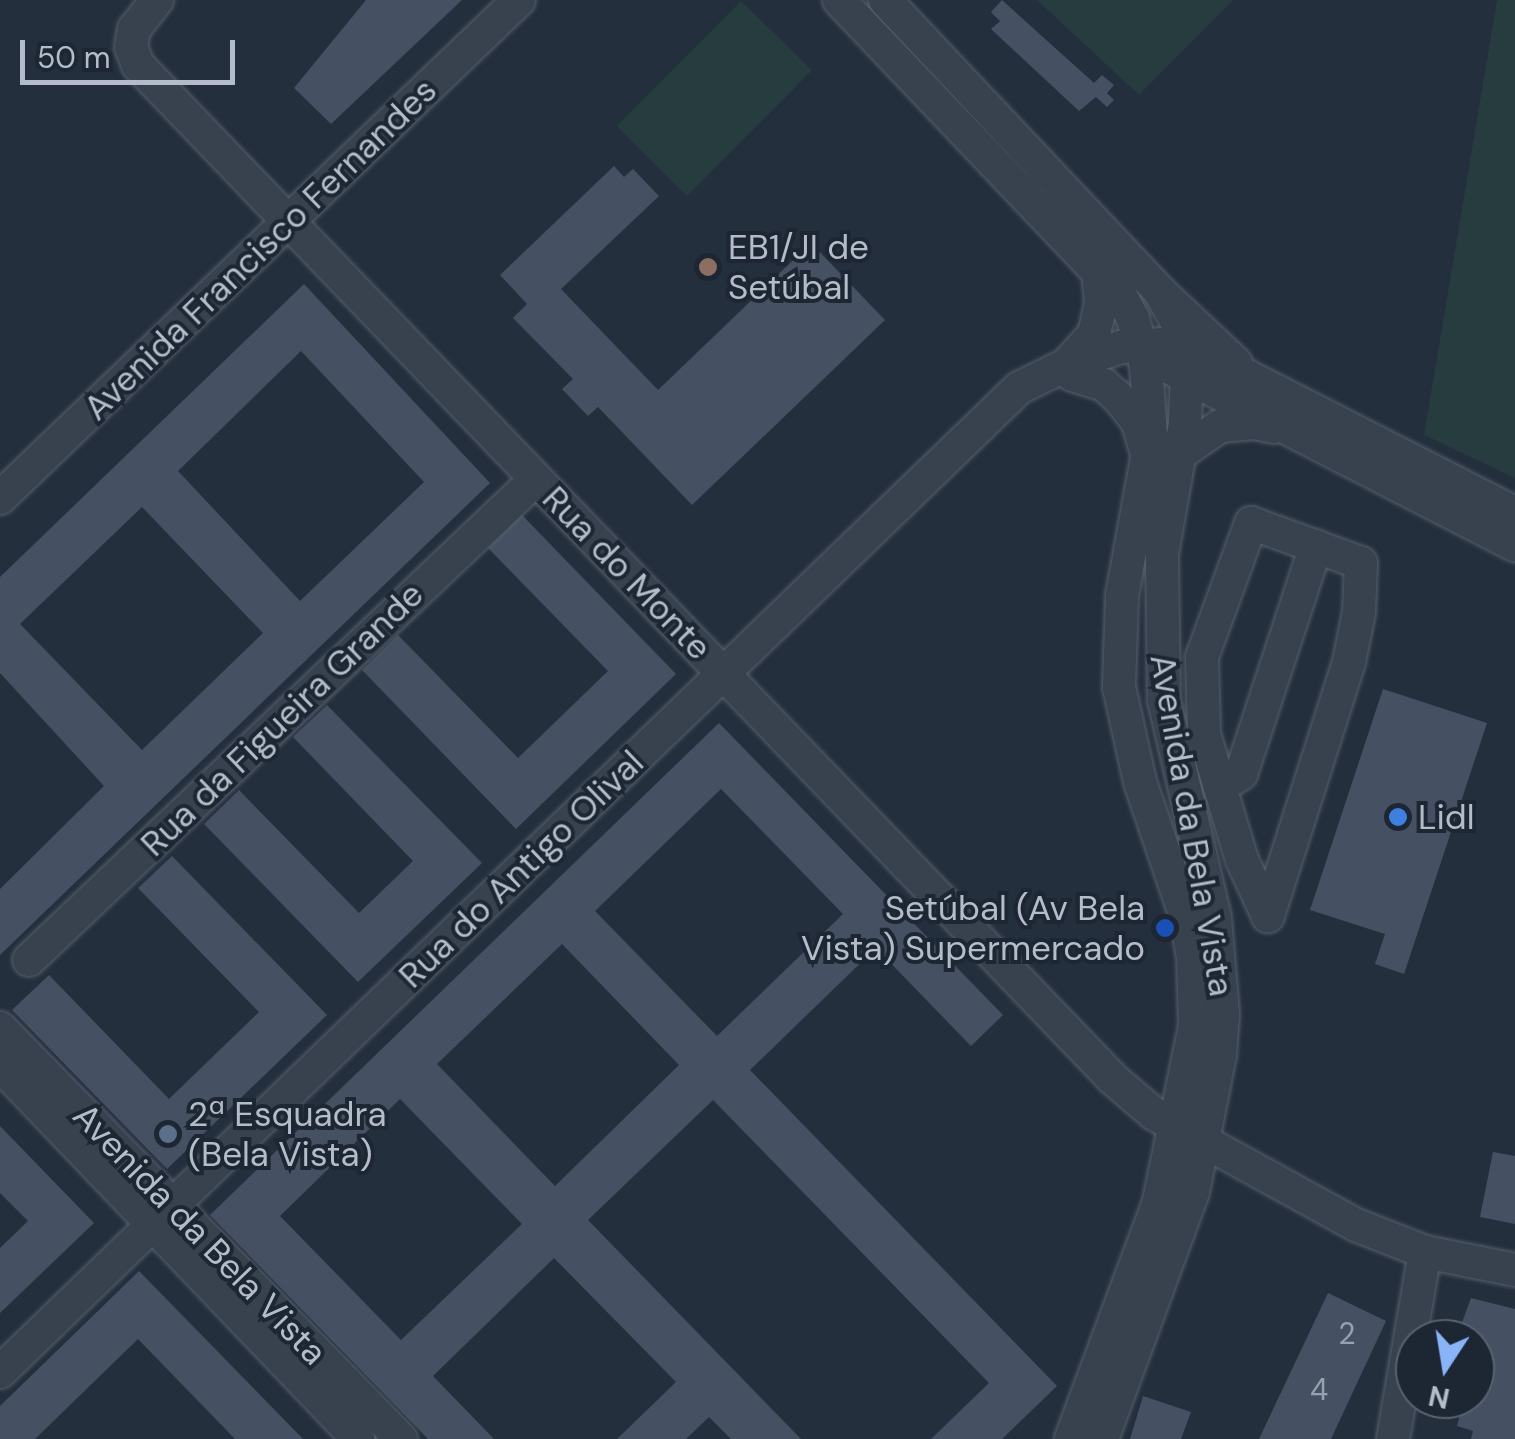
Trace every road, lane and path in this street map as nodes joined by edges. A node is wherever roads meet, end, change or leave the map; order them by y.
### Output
1 (157, 0) edge
2 (519, 0) edge
3 (839, 0) edge
4 (885, 0) edge
5 (288, 222) junction
6 (1098, 270) junction
7 (1160, 292) junction
8 (1143, 355) junction
9 (1185, 361) junction
10 (1062, 371) junction
11 (1249, 377) junction
12 (1290, 430) junction
13 (1180, 454) junction
14 (1147, 462) junction
15 (536, 478) junction
16 (0, 498) edge
17 (1515, 514) edge
18 (1515, 545) edge
19 (1316, 546) junction
20 (723, 672) junction
21 (1203, 695) junction
22 (1164, 700) junction
23 (1122, 704) junction
24 (1220, 787) junction
25 (29, 960) dead end
26 (0, 1028) edge
27 (0, 1065) edge
28 (1188, 1133) junction
29 (165, 1215) junction
30 (1426, 1252) junction
31 (1515, 1270) edge
32 (0, 1372) edge
33 (358, 1439) edge
34 (400, 1439) edge
35 (1071, 1439) edge
36 (1102, 1439) edge
37 (1393, 1439) edge

1 - 5 street, Rua do Monte
2 - 5 street, Avenida Francisco Fernandes
3 - 6 street, Avenida da Bela Vista
4 - 7 street
5 - 15 street, Rua do Monte
5 - 16 street, Avenida Francisco Fernandes
6 - 8 street, Avenida da Bela Vista
6 - 10 street
7 - 9 street
7 - 11 street
8 - 9 street
8 - 10 street
8 - 14 street, Avenida da Bela Vista
9 - 11 street
9 - 12 street
9 - 13 street, Avenida da Bela Vista
10 - 14 street
10 - 20 street, Rua do Antigo Olival
11 - 17 street
12 - 13 street
12 - 18 street
13 - 22 street, Avenida da Bela Vista
14 - 23 street, Avenida da Bela Vista
15 - 20 street, Rua do Monte
15 - 25 street, Rua da Figueira Grande
19 - 21 street
19 - 24 street
19 - 24 street
20 - 28 street, Rua do Monte
20 - 29 street, Rua do Antigo Olival
21 - 22 street
21 - 24 street
22 - 23 street
22 - 28 street, Avenida da Bela Vista
23 - 28 street, Avenida da Bela Vista
26 - 29 street, Avenida da Bela Vista
27 - 29 street, Avenida da Bela Vista
28 - 30 street, Rua do Monte
28 - 35 street, Avenida da Bela Vista
28 - 36 street, Avenida da Bela Vista
29 - 32 street, Rua do Antigo Olival
29 - 33 street, Avenida da Bela Vista
29 - 34 street, Avenida da Bela Vista
30 - 31 street, Rua do Monte
30 - 37 street

